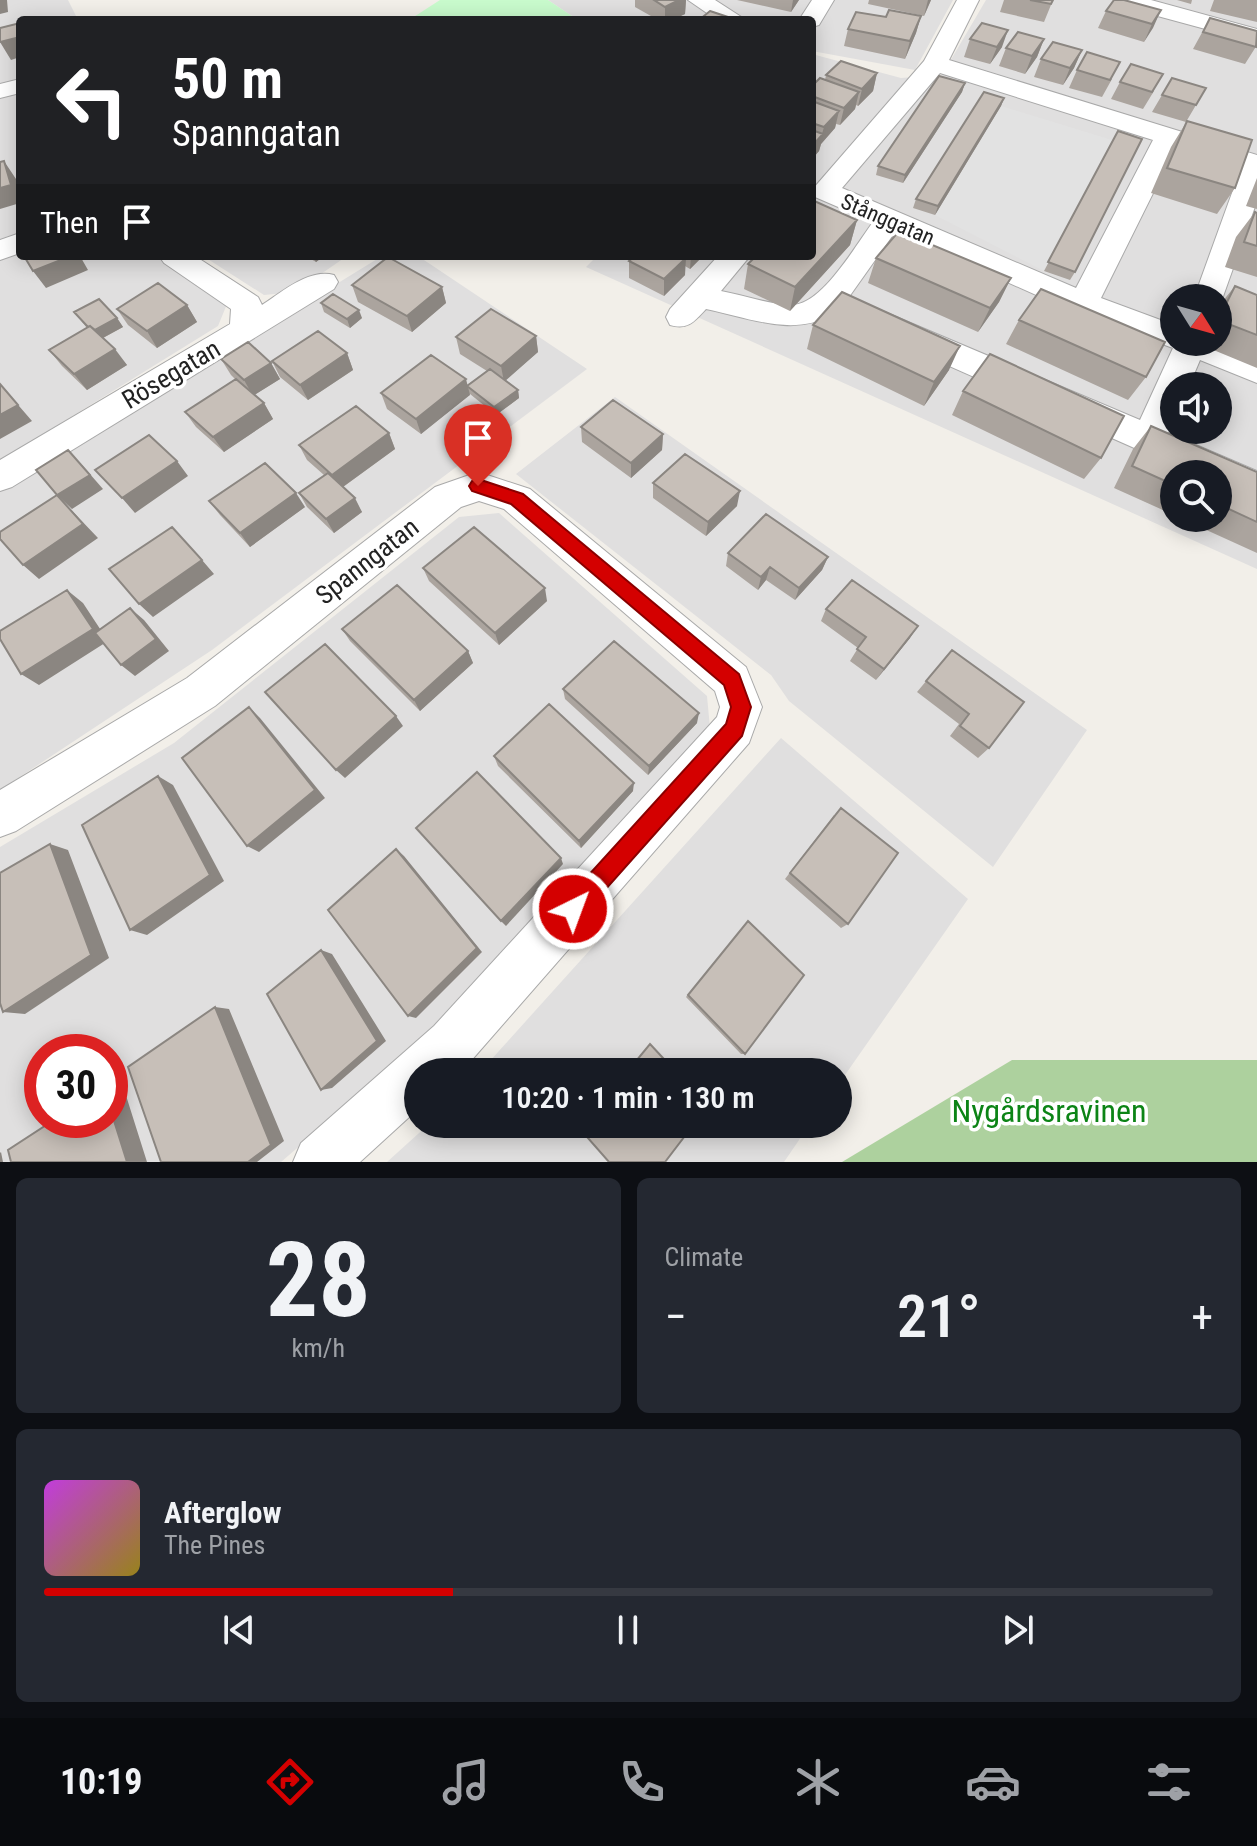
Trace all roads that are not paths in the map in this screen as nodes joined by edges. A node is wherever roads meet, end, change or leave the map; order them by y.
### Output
1 (699, 0) edge
2 (968, 0) edge
3 (1125, 0) edge
4 (727, 16) edge
5 (1257, 36) edge
6 (935, 64) junction
7 (1168, 137) junction
8 (1257, 164) edge
9 (818, 193) edge
10 (890, 219) junction
11 (1247, 222) edge
12 (180, 260) edge
13 (731, 260) edge
14 (323, 282) dead end
15 (1216, 284) edge
16 (838, 290) junction
17 (1083, 303) junction
18 (245, 329) junction
19 (1160, 331) edge
20 (1180, 356) edge
21 (1222, 356) edge
22 (1257, 371) edge
23 (1153, 428) junction
24 (0, 477) edge
25 (1257, 487) edge
26 (0, 815) edge
27 (436, 1058) edge
28 (404, 1086) edge
29 (320, 1162) edge

1 - 4 street
2 - 6 street, Stånggatan
3 - 5 street
6 - 7 street
6 - 9 street, Stånggatan
7 - 8 street
7 - 17 street
8 - 11 street
9 - 10 street, Stånggatan
10 - 16 street
10 - 17 street, Stånggatan
11 - 15 street
12 - 18 street, Rösegatan
13 - 16 street
14 - 18 street
16 - 23 street
17 - 19 street, Stånggatan
18 - 24 street, Rösegatan
20 - 23 street
21 - 22 street, Stånggatan
23 - 25 street
26 - 27 street, Spanngatan
28 - 29 street, Spanngatan

